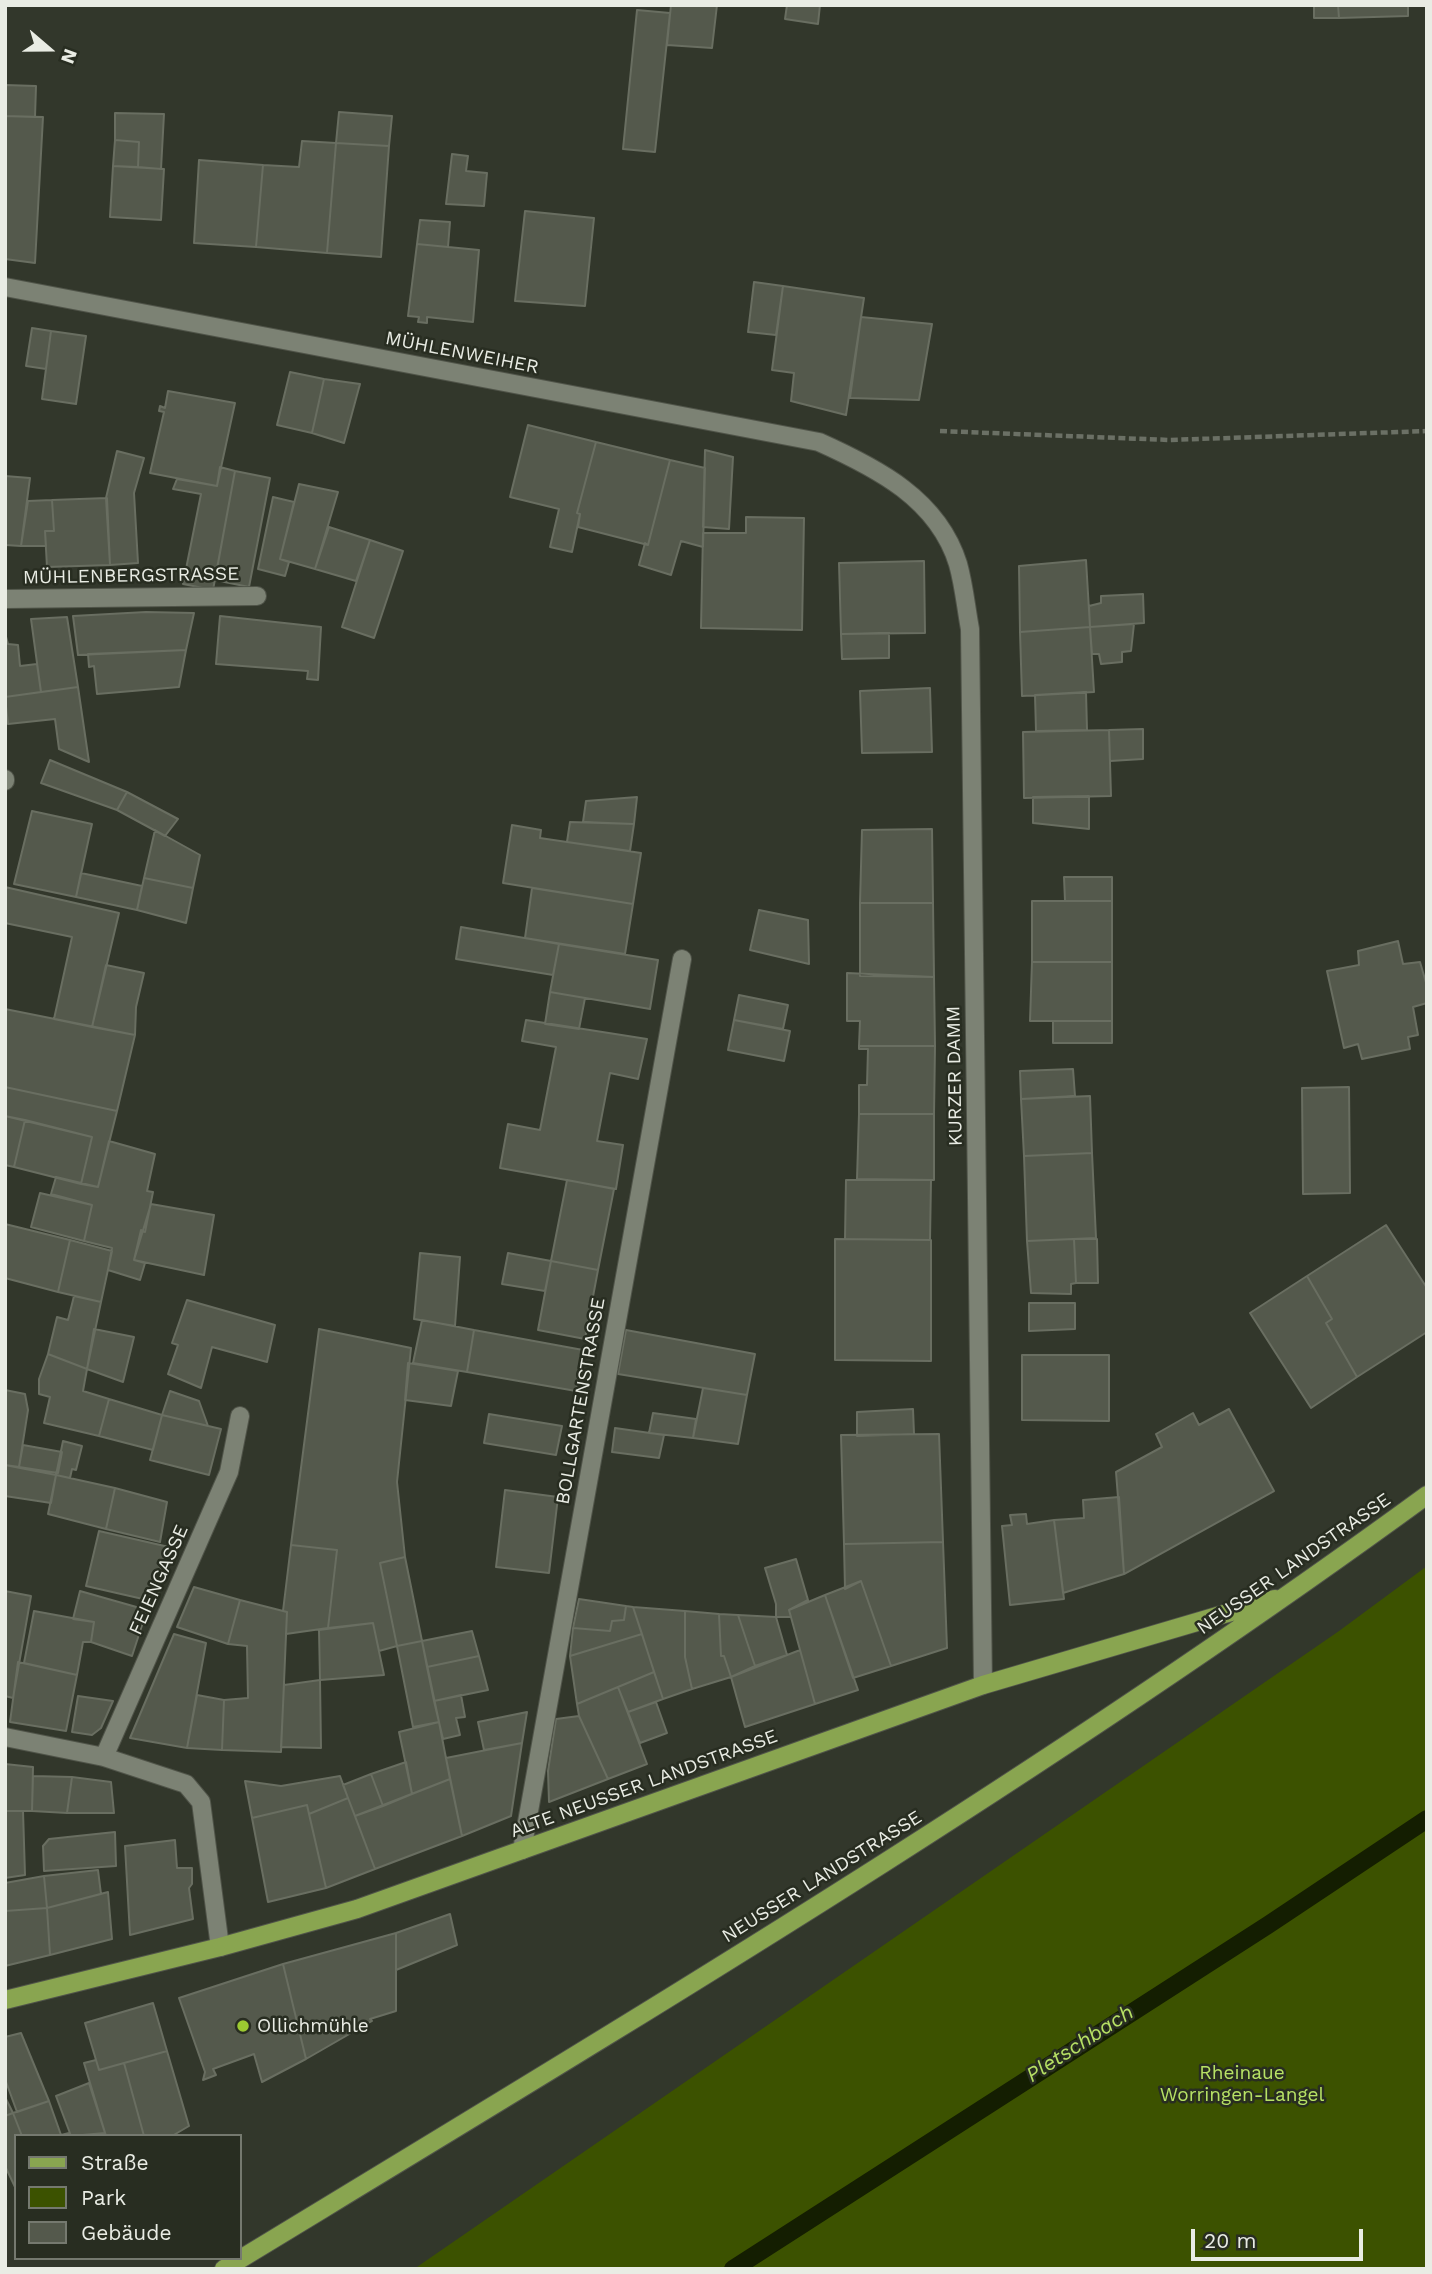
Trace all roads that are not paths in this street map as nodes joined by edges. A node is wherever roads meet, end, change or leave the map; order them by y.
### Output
1 (5, 287) edge
2 (902, 485) joint
3 (257, 596) dead end
4 (5, 599) edge
5 (682, 958) dead end
6 (240, 1416) dead end
7 (1427, 1495) edge
8 (1292, 1594) junction
9 (983, 1685) junction
10 (5, 1737) edge
11 (104, 1757) junction
12 (522, 1850) junction
13 (220, 1947) junction
14 (5, 2000) edge
15 (242, 2258) edge

1 - 2 street, MÜHLENWEIHER
2 - 9 street, KURZER DAMM
3 - 4 street, MÜHLENBERGSTRASSE
5 - 12 street, BOLLGARTENSTRASSE
6 - 11 street, FEIENGASSE
7 - 8 main road, NEUSSER LANDSTRASSE
8 - 9 main road, ALTE NEUSSER LANDSTRASSE
8 - 15 main road, NEUSSER LANDSTRASSE
9 - 12 main road, ALTE NEUSSER LANDSTRASSE
10 - 11 street
11 - 13 street
12 - 13 main road, ALTE NEUSSER LANDSTRASSE
13 - 14 main road, ALTE NEUSSER LANDSTRASSE

